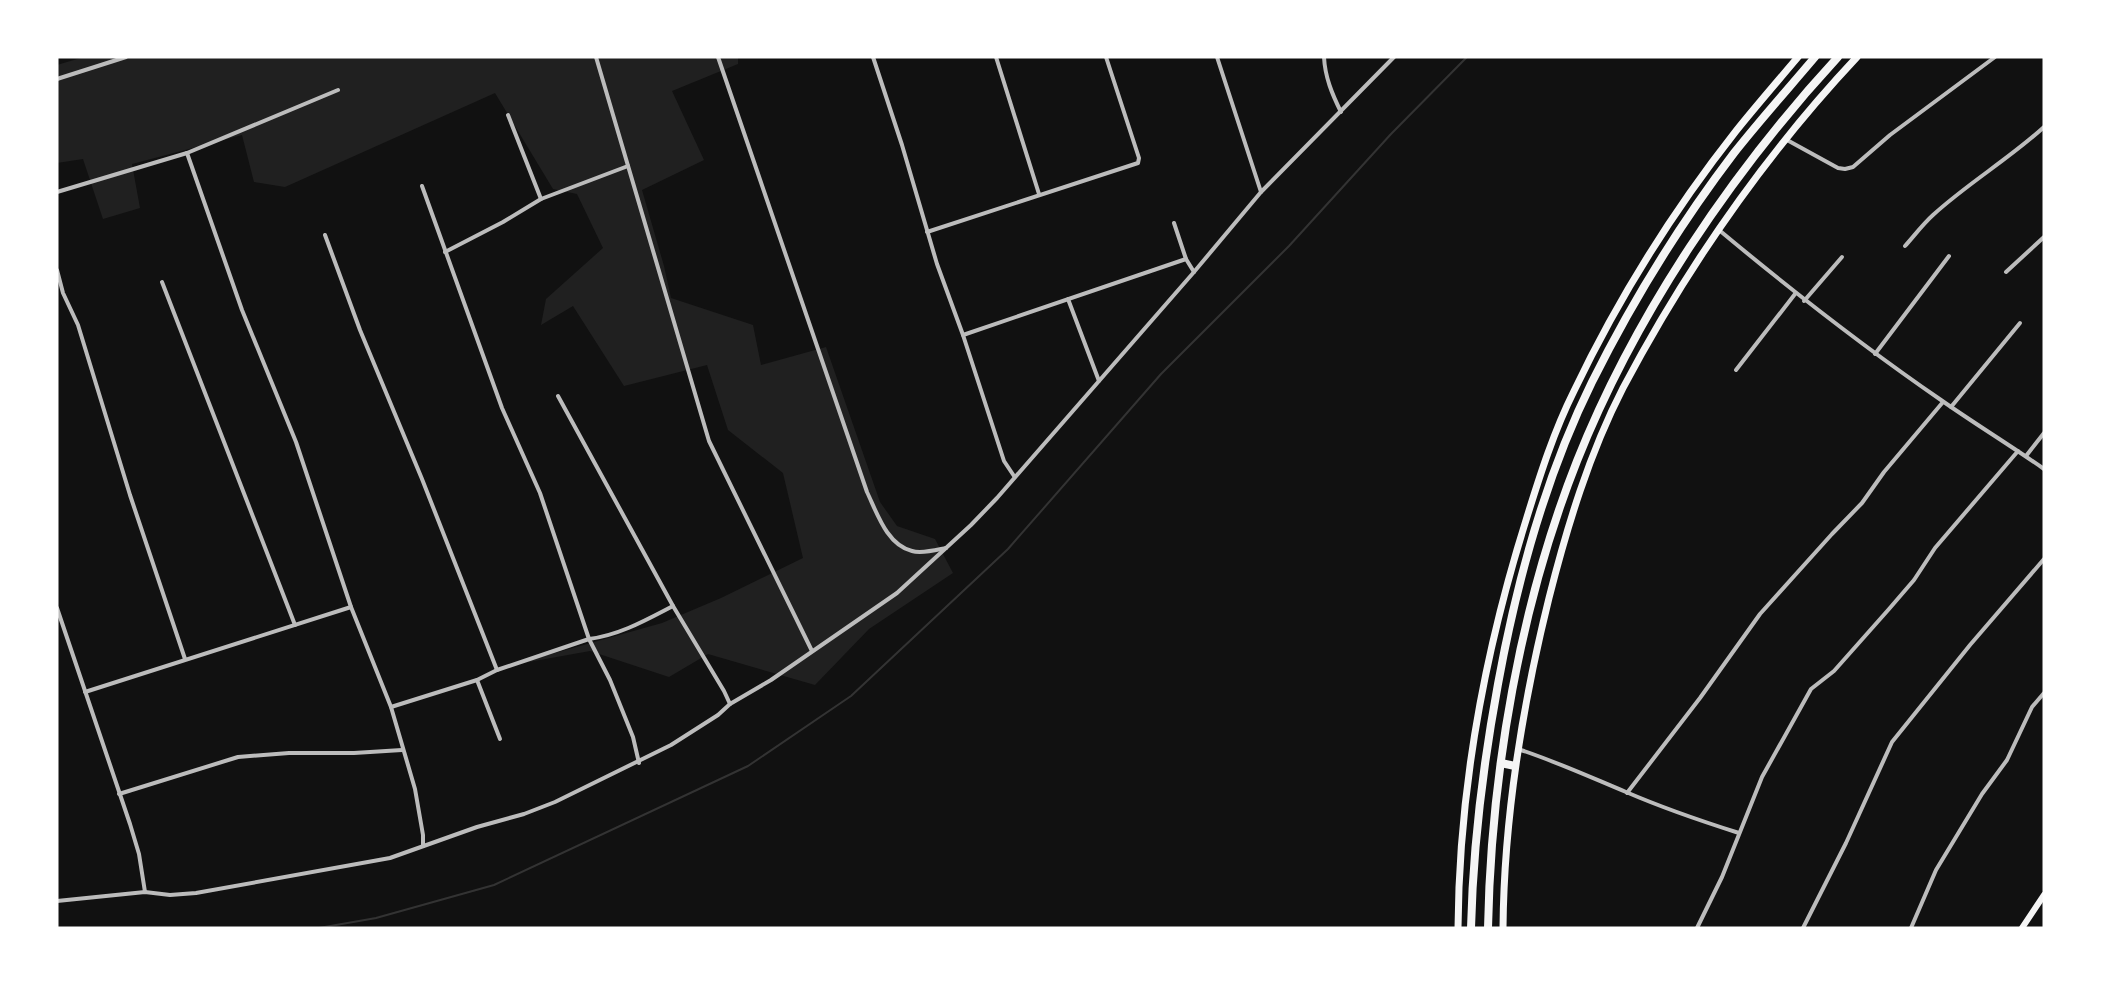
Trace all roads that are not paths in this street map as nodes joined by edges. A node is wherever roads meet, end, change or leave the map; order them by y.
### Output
1 (126, 57) edge
2 (596, 57) edge
3 (718, 57) edge
4 (873, 57) edge
5 (996, 57) edge
6 (1106, 57) edge
7 (1217, 57) edge
8 (1324, 57) edge
9 (1394, 57) edge
10 (1798, 57) edge
11 (1815, 57) edge
12 (1838, 57) edge
13 (1857, 57) edge
14 (1995, 57) edge
15 (57, 80) edge
16 (338, 90) dead end
17 (1341, 112) junction
18 (508, 115) dead end
19 (2044, 128) edge
20 (1786, 140) junction
21 (187, 153) junction
22 (628, 166) junction
23 (422, 186) dead end
24 (57, 192) edge
25 (1261, 192) junction
26 (1039, 194) junction
27 (541, 199) junction
28 (1174, 223) dead end
29 (1719, 230) junction
30 (927, 232) junction
31 (325, 236) dead end
32 (2044, 237) edge
33 (1905, 246) dead end
34 (445, 252) junction
35 (1949, 256) dead end
36 (1842, 257) dead end
37 (1186, 259) junction
38 (57, 270) edge
39 (1194, 272) junction
40 (2006, 272) dead end
41 (162, 282) dead end
42 (1795, 294) junction
43 (1068, 299) junction
44 (1804, 301) junction
45 (2020, 323) dead end
46 (963, 335) junction
47 (1875, 354) junction
48 (1736, 370) dead end
49 (1099, 381) junction
50 (558, 396) dead end
51 (1943, 402) junction
52 (1951, 407) junction
53 (2044, 433) edge
54 (2018, 451) junction
55 (2026, 456) junction
56 (2044, 469) edge
57 (1014, 476) junction
58 (946, 548) junction
59 (1515, 556) junction
60 (1526, 558) junction
61 (2044, 559) edge
62 (673, 606) junction
63 (351, 607) junction
64 (57, 608) edge
65 (295, 625) junction
66 (589, 639) junction
67 (812, 651) junction
68 (185, 658) junction
69 (497, 670) junction
70 (477, 680) junction
71 (85, 692) junction
72 (2044, 693) edge
73 (730, 704) junction
74 (391, 707) junction
75 (500, 739) dead end
76 (1517, 748) junction
77 (402, 750) junction
78 (639, 763) junction
79 (1501, 763) junction
80 (1515, 766) junction
81 (1627, 793) junction
82 (119, 794) junction
83 (1739, 833) junction
84 (423, 846) junction
85 (145, 892) junction
86 (2044, 895) edge
87 (57, 901) edge
88 (1458, 928) edge
89 (1472, 928) edge
90 (1488, 928) edge
91 (1503, 928) edge
92 (1697, 928) edge
93 (1803, 928) edge
94 (1911, 928) edge
95 (2022, 928) edge

1 - 15 street
2 - 22 street
3 - 58 street
4 - 30 street
5 - 26 street
6 - 26 street
7 - 25 street
8 - 17 street
9 - 17 street
10 - 59 main road
11 - 60 highway
12 - 79 highway
13 - 20 main road
14 - 20 street
16 - 21 street
17 - 25 street
18 - 27 street
19 - 33 street
20 - 29 main road
21 - 24 street
21 - 63 street
22 - 27 street
22 - 67 street
23 - 34 street
25 - 39 street
26 - 30 street
27 - 34 street
28 - 37 street
29 - 42 street
29 - 76 main road
30 - 46 street
31 - 69 street
32 - 40 street
34 - 66 street
35 - 47 street
36 - 44 street
37 - 39 street
37 - 43 street
38 - 68 street
39 - 49 street
41 - 65 street
42 - 44 street
42 - 48 street
43 - 46 street
43 - 49 street
44 - 47 street
45 - 52 street
46 - 57 street
47 - 51 street
49 - 57 street
50 - 62 street
51 - 52 street
51 - 81 street
52 - 54 street
53 - 55 street
54 - 55 street
54 - 83 street
55 - 56 street
57 - 58 street
58 - 67 street
59 - 60 street
59 - 88 main road
60 - 89 highway
61 - 93 street
62 - 66 street
62 - 73 street
63 - 65 street
63 - 74 street
64 - 71 street
65 - 68 street
66 - 69 street
66 - 78 street
67 - 73 street
68 - 71 street
69 - 70 street
70 - 74 street
70 - 75 street
71 - 82 street
72 - 94 street
73 - 78 street
74 - 77 street
76 - 80 main road
76 - 81 street
77 - 82 street
77 - 84 street
78 - 84 street
79 - 80 highway
79 - 90 highway
80 - 91 main road
81 - 83 street
82 - 85 street
83 - 92 street
84 - 85 street
85 - 87 street
86 - 95 main road

